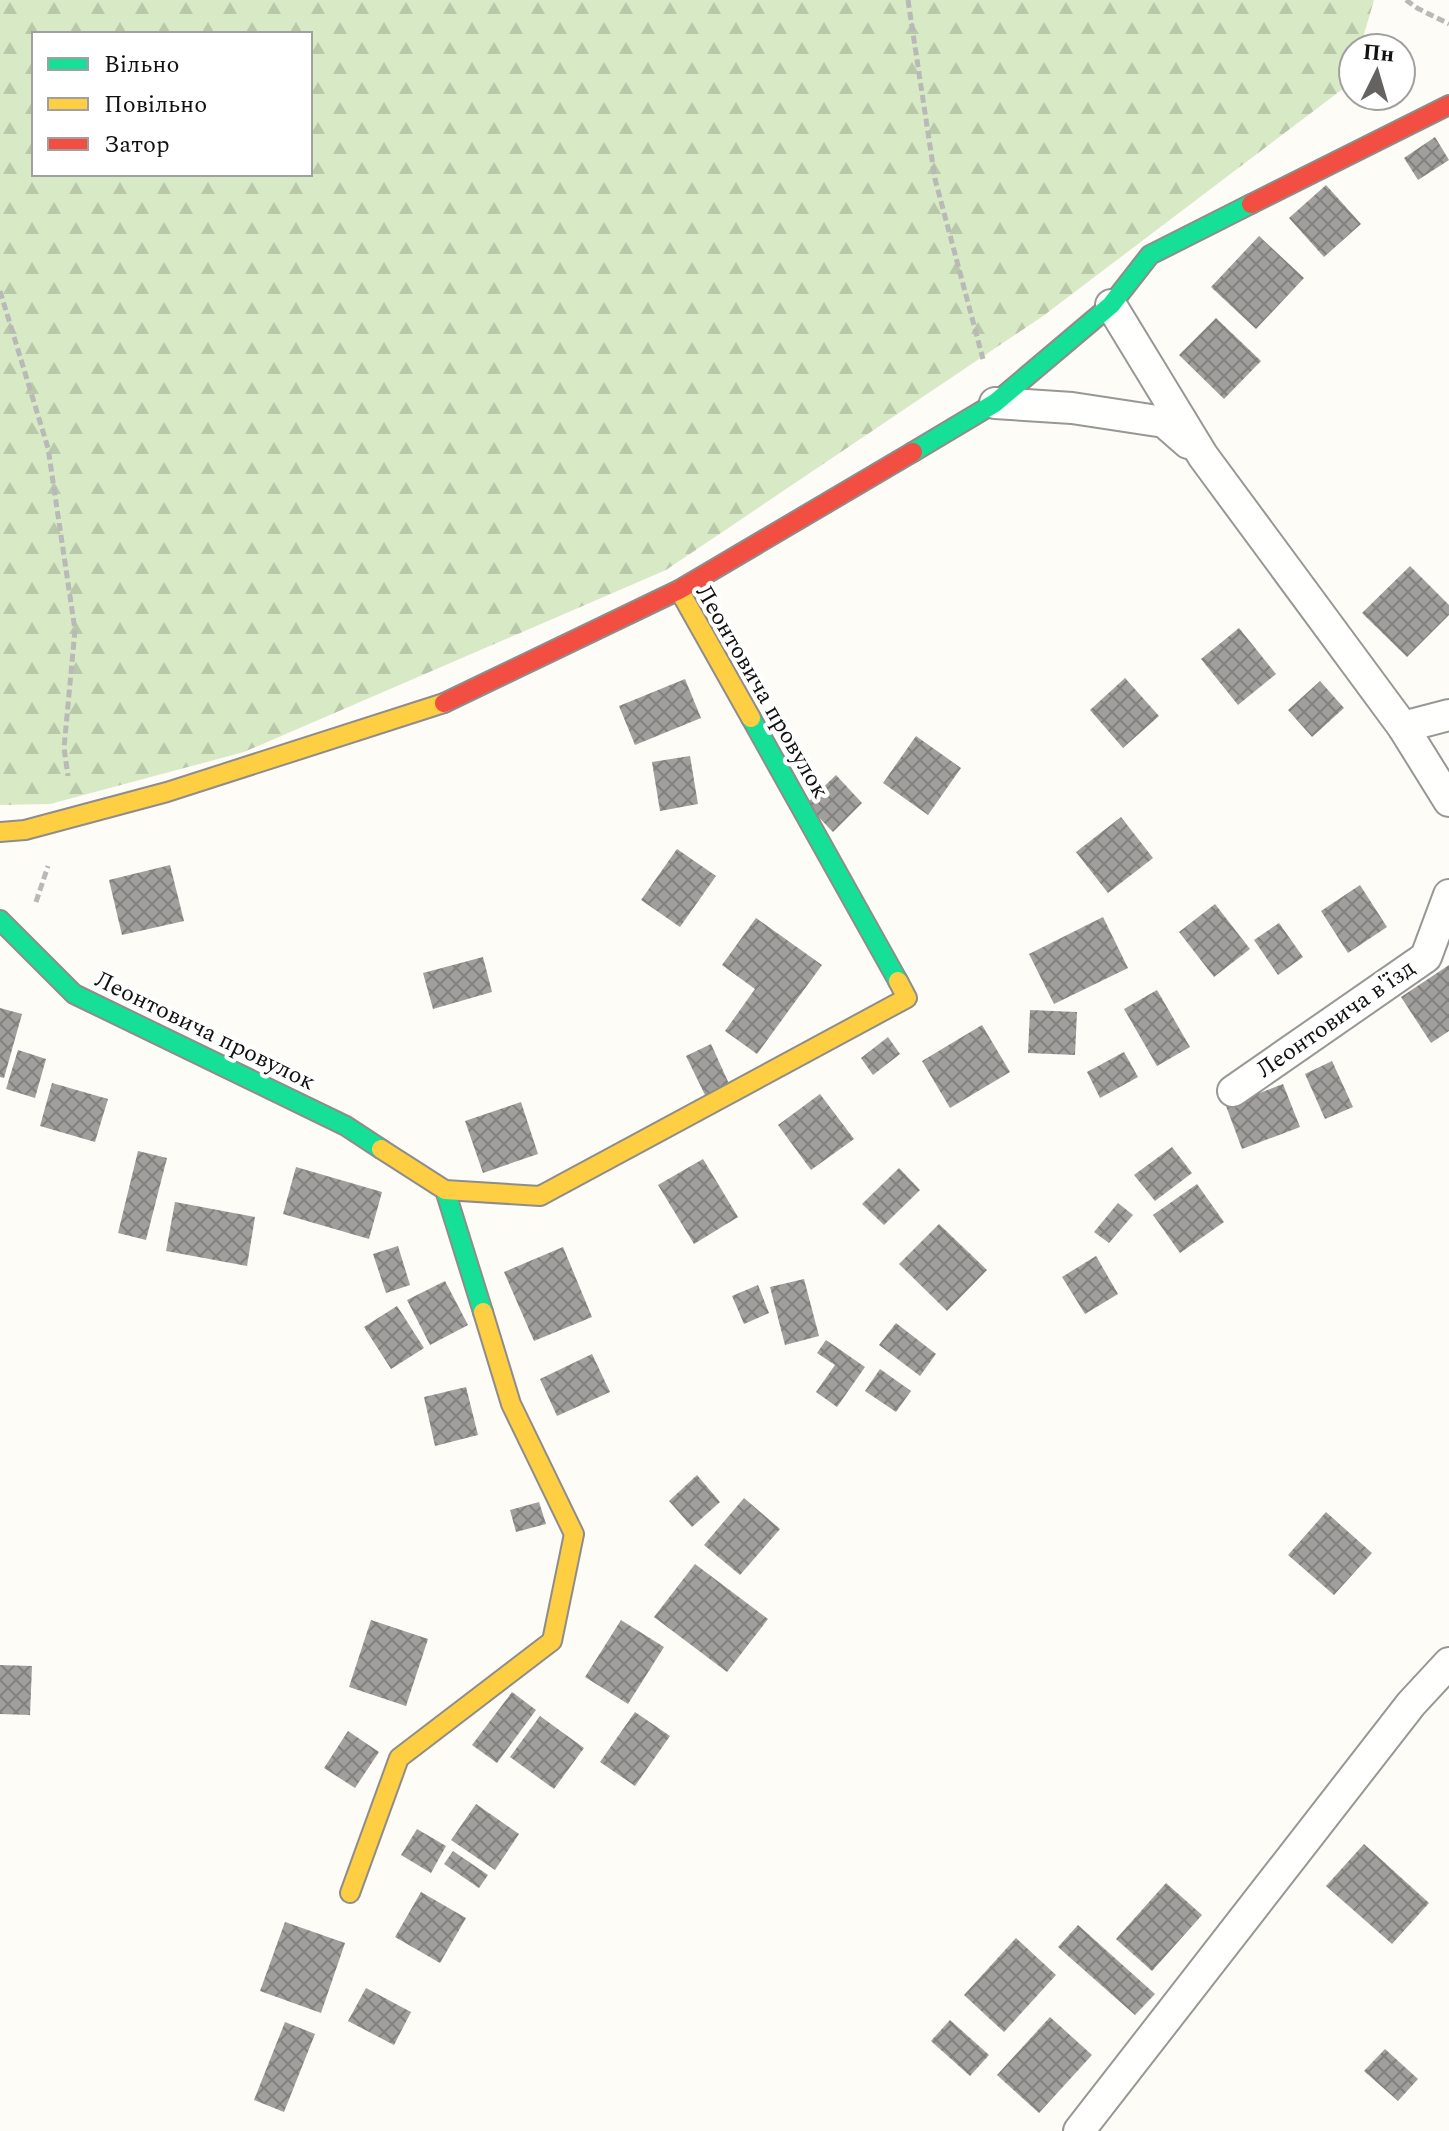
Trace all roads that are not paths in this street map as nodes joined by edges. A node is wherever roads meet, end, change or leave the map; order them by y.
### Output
1 (1449, 105) edge
2 (1111, 305) junction
3 (995, 403) junction
4 (1203, 456) junction
5 (679, 590) junction
6 (1449, 715) edge
7 (1403, 727) junction
8 (1449, 801) edge
9 (0, 832) edge
10 (1449, 895) edge
11 (0, 920) edge
12 (1233, 1091) dead end
13 (445, 1190) junction
14 (1449, 1663) edge
15 (350, 1893) dead end
16 (1079, 2131) edge

1 - 2 street
2 - 3 street
2 - 4 street
3 - 4 street
3 - 5 street
4 - 7 street
5 - 9 street, Леонтовича провулок
5 - 13 street, Леонтовича провулок
6 - 7 street
7 - 8 street
10 - 12 street, Леонтовича в'їзд
11 - 13 street, Леонтовича провулок
13 - 15 street
14 - 16 street

